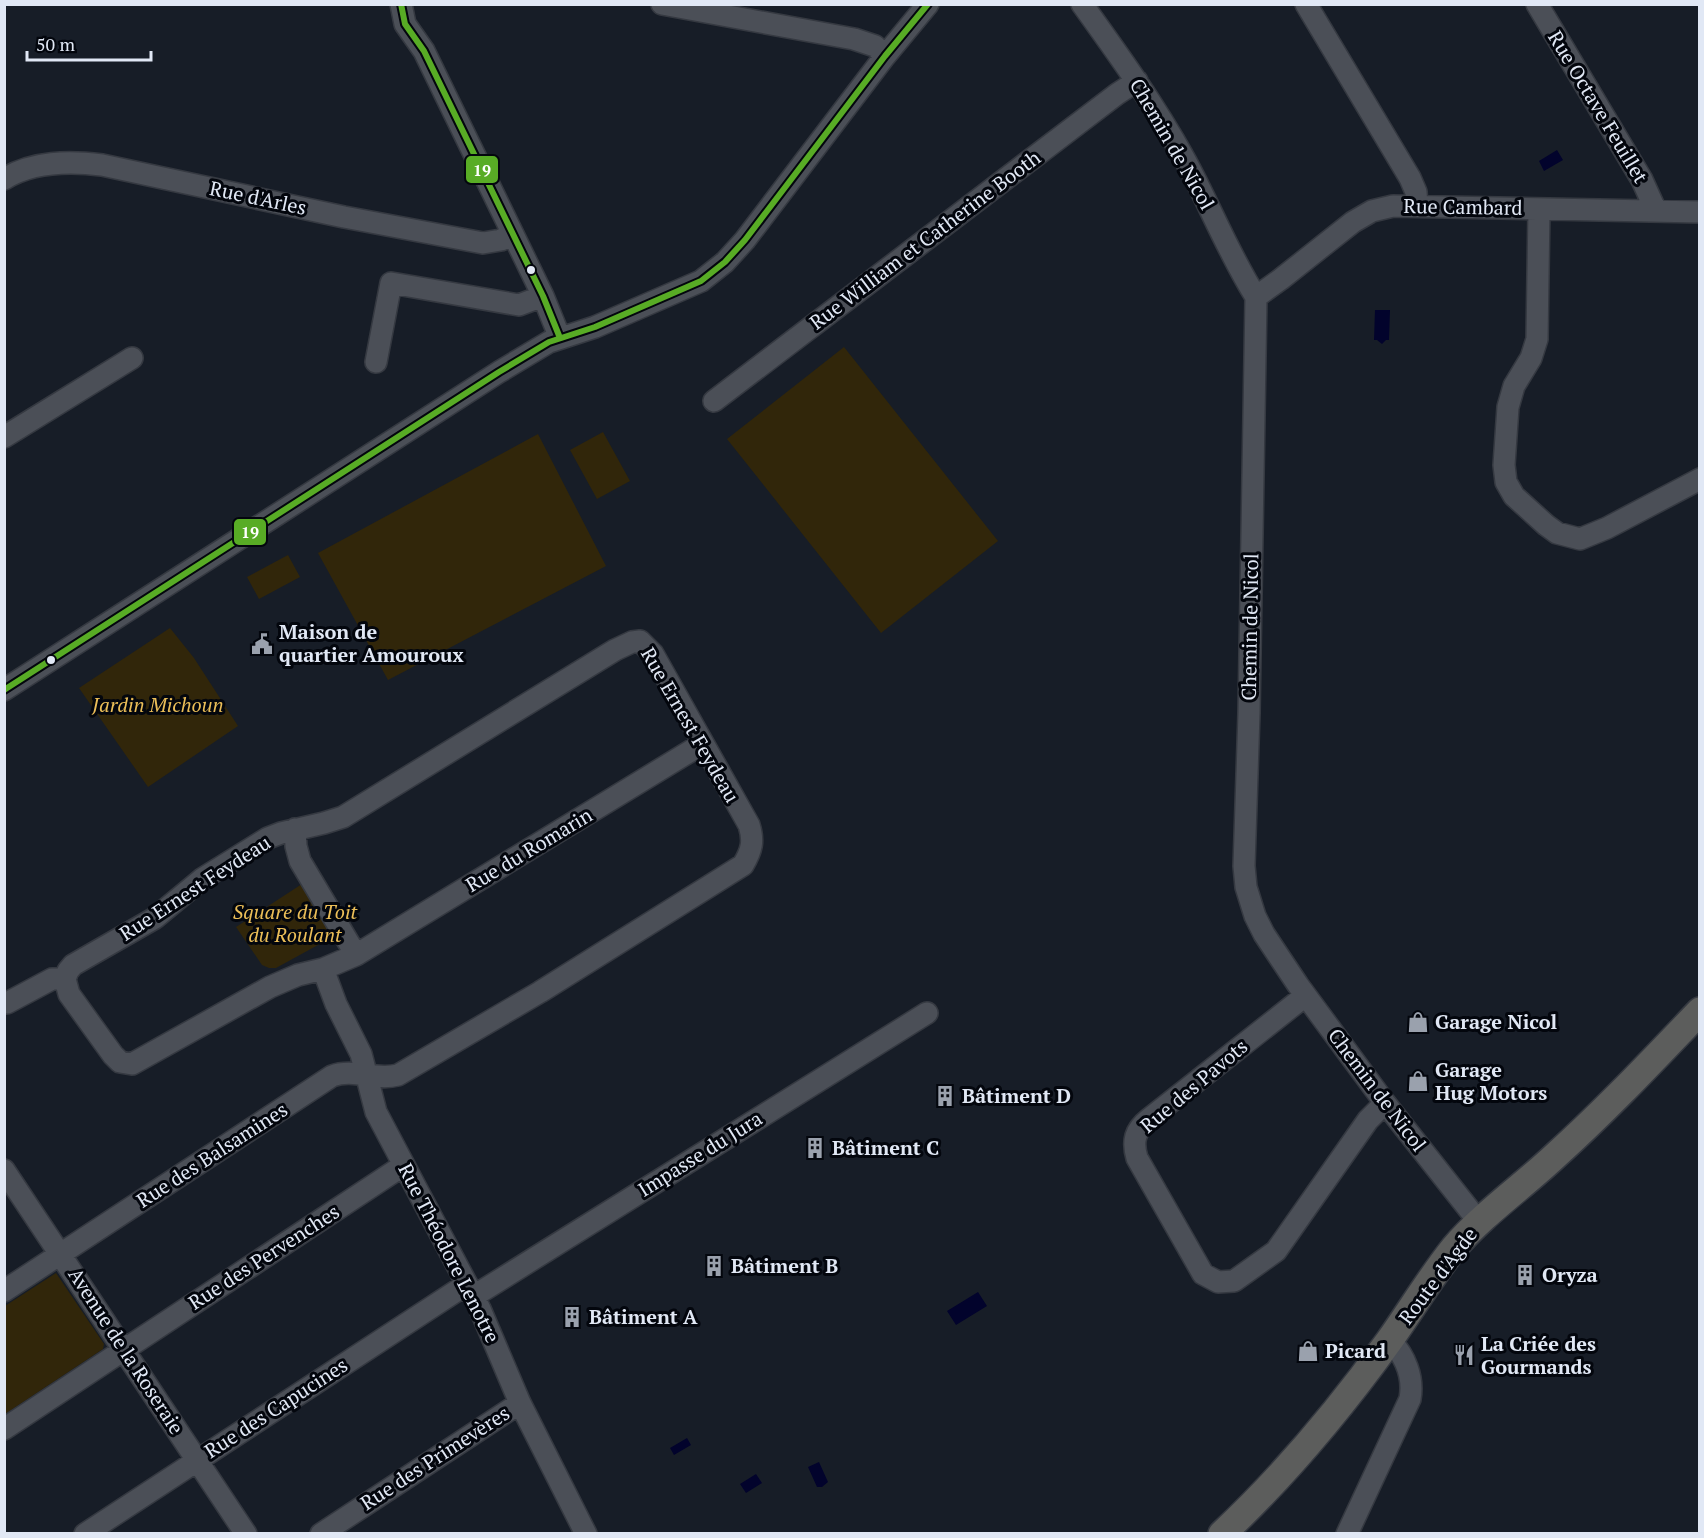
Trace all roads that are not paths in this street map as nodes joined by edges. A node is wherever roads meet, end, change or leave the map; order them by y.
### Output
1 (401, 4) edge
2 (662, 4) edge
3 (928, 4) edge
4 (1082, 4) edge
5 (1306, 4) edge
6 (1537, 4) edge
7 (885, 56) junction
8 (1137, 81) junction
9 (4, 179) edge
10 (1417, 206) junction
11 (1539, 209) junction
12 (1656, 211) junction
13 (1700, 212) edge
14 (513, 234) junction
15 (543, 296) junction
16 (1256, 297) junction
17 (560, 338) junction
18 (132, 358) dead end
19 (376, 362) dead end
20 (714, 401) dead end
21 (4, 437) edge
22 (1700, 479) edge
23 (4, 690) edge
24 (702, 744) junction
25 (295, 829) junction
26 (356, 954) junction
27 (323, 969) junction
28 (65, 980) junction
29 (1305, 996) junction
30 (7, 1002) dead end
31 (1700, 1011) edge
32 (927, 1013) dead end
33 (368, 1076) junction
34 (1385, 1103) junction
35 (404, 1165) junction
36 (4, 1170) edge
37 (1479, 1222) junction
38 (61, 1253) junction
39 (470, 1290) junction
40 (4, 1292) edge
41 (1390, 1340) junction
42 (125, 1349) junction
43 (520, 1403) junction
44 (4, 1428) edge
45 (196, 1460) junction
46 (577, 1530) edge
47 (1351, 1532) edge
48 (85, 1533) edge
49 (246, 1533) edge
50 (321, 1533) edge
51 (1221, 1533) edge

1 - 14 street
2 - 7 street
3 - 7 street
4 - 8 street, Chemin de Nicol
5 - 10 street
6 - 12 street, Rue Octave Feuillet
7 - 17 street
8 - 16 street, Chemin de Nicol
8 - 20 street, Rue William et Catherine Booth
9 - 14 street, Rue d'Arles
10 - 11 street, Rue Cambard
10 - 16 street, Rue Cambard
11 - 12 street, Rue Cambard
11 - 22 street
12 - 13 street, Rue Cambard
14 - 15 street
15 - 17 street
15 - 19 street
16 - 29 street, Chemin de Nicol
17 - 23 street
18 - 21 street
24 - 25 street, Rue Ernest Feydeau
24 - 26 street, Rue du Romarin
24 - 33 street, Rue Ernest Feydeau
25 - 26 street
25 - 28 street, Rue Ernest Feydeau
26 - 27 street, Rue du Romarin
27 - 28 street
27 - 33 street, Rue Théodore Lenotre
28 - 30 street
29 - 34 street, Chemin de Nicol
29 - 34 street, Rue des Pavots
31 - 37 main road, Route d'Agde
32 - 39 street, Impasse du Jura
33 - 35 street, Rue Théodore Lenotre
33 - 38 street, Rue des Balsamines
34 - 37 street, Chemin de Nicol
35 - 39 street, Rue Théodore Lenotre
35 - 42 street, Rue des Pervenches
36 - 38 street, Avenue de la Roseraie
37 - 41 main road, Route d'Agde
38 - 40 street, Rue des Balsamines
38 - 42 street, Avenue de la Roseraie
39 - 43 street, Rue Théodore Lenotre
39 - 45 street, Rue des Capucines
41 - 47 street
41 - 51 main road, Route d'Agde
42 - 44 street, Rue des Pervenches
42 - 45 street, Avenue de la Roseraie
43 - 46 street, Rue Théodore Lenotre
43 - 50 street, Rue des Primevères
45 - 48 street, Rue des Capucines
45 - 49 street, Avenue de la Roseraie

